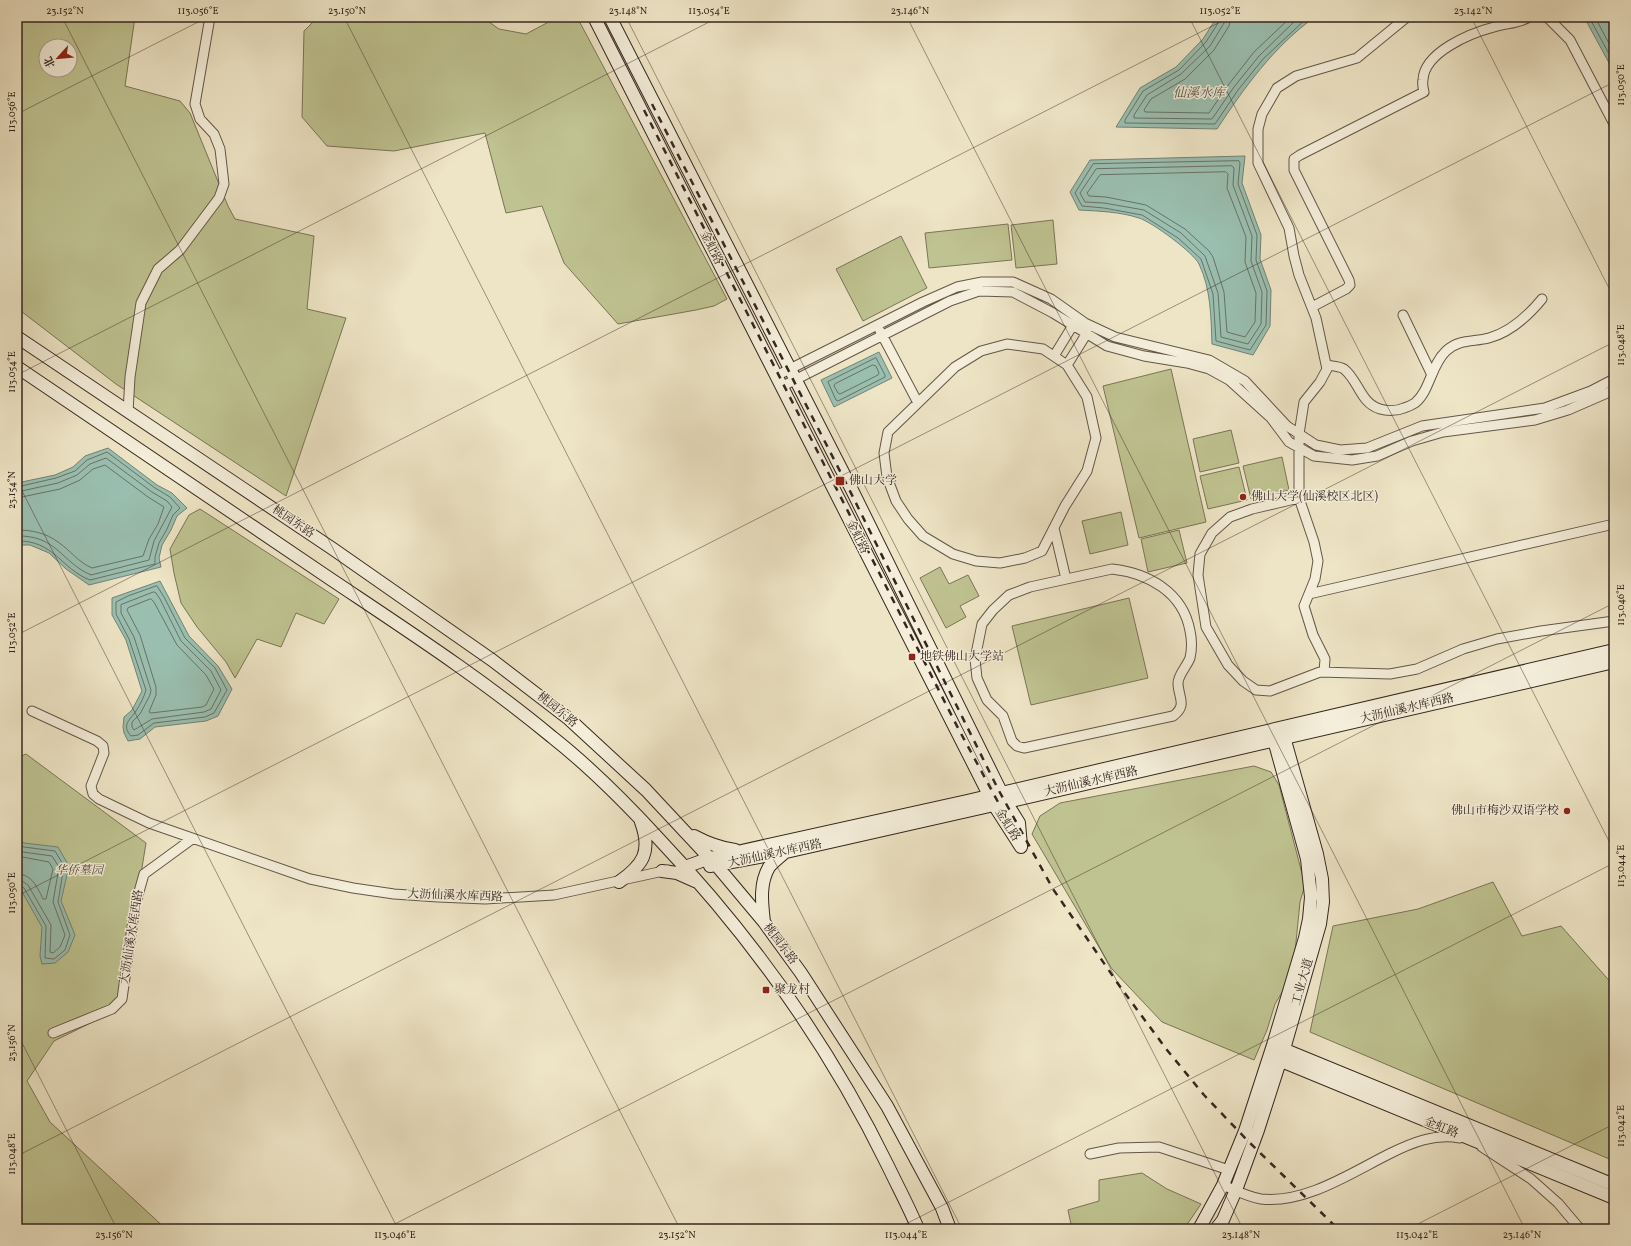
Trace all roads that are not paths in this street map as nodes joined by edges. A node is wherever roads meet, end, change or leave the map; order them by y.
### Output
1 (210, 17) edge
2 (594, 17) edge
3 (610, 17) edge
4 (1406, 17) edge
5 (1529, 17) edge
6 (1547, 17) edge
7 (1614, 124) edge
8 (1542, 299) dead end
9 (1312, 307) junction
10 (1403, 315) dead end
11 (1085, 323) junction
12 (877, 325) junction
13 (1073, 325) junction
14 (1087, 333) junction
15 (883, 336) junction
16 (17, 337) edge
17 (1054, 356) junction
18 (1067, 365) junction
19 (1326, 365) junction
20 (17, 367) edge
21 (791, 368) junction
22 (1431, 373) junction
23 (776, 376) junction
24 (796, 379) junction
25 (1614, 379) edge
26 (781, 387) junction
27 (1614, 390) edge
28 (918, 403) junction
29 (128, 412) junction
30 (1299, 434) junction
31 (1300, 448) junction
32 (1299, 498) junction
33 (1614, 524) edge
34 (1054, 528) junction
35 (1066, 579) junction
36 (1309, 594) junction
37 (1614, 621) edge
38 (1206, 627) junction
39 (1190, 633) junction
40 (1614, 650) edge
41 (1614, 662) edge
42 (1324, 672) junction
43 (32, 711) dead end
44 (1277, 733) junction
45 (980, 777) junction
46 (1033, 796) junction
47 (1004, 797) junction
48 (992, 800) junction
49 (968, 806) junction
50 (639, 818) junction
51 (1005, 823) junction
52 (1019, 824) junction
53 (686, 832) junction
54 (192, 839) junction
55 (742, 850) junction
56 (786, 852) junction
57 (713, 862) junction
58 (685, 867) junction
59 (662, 872) junction
60 (619, 882) junction
61 (703, 888) junction
62 (764, 922) junction
63 (53, 1033) dead end
64 (1277, 1052) junction
65 (1090, 1154) dead end
66 (1229, 1170) junction
67 (1223, 1185) junction
68 (1614, 1185) edge
69 (1236, 1190) junction
70 (1614, 1198) edge
71 (918, 1229) edge
72 (950, 1229) edge
73 (1199, 1229) edge
74 (1216, 1229) edge
75 (1580, 1229) edge

1 - 29 street
2 - 23 street, 金虹路
3 - 21 street, 金虹路
4 - 9 street
5 - 9 street
6 - 7 street
8 - 22 street
9 - 19 street
10 - 22 street
11 - 12 street
11 - 13 street
11 - 14 street
11 - 30 street
12 - 15 street
12 - 21 street
13 - 14 street
13 - 15 street
13 - 17 street
14 - 18 street
14 - 31 street
15 - 24 street
15 - 28 street
16 - 29 street, 桃园东路
17 - 18 street
17 - 28 street
18 - 34 street
19 - 22 street
19 - 30 street
20 - 50 street, 桃园东路
21 - 23 street
21 - 24 street, 金虹路
23 - 26 street, 金虹路
24 - 26 street
24 - 47 street, 金虹路
25 - 30 street
26 - 45 street, 金虹路
27 - 31 street
28 - 34 street
29 - 53 street, 桃园东路
30 - 31 street
31 - 32 street
32 - 36 street
32 - 38 street
33 - 36 street
34 - 35 street
35 - 39 street
35 - 39 street
36 - 42 street
37 - 42 street
38 - 39 street
38 - 42 street
40 - 44 street
41 - 44 street, 大沥仙溪水库西路
43 - 54 street
44 - 46 street, 大沥仙溪水库西路
44 - 47 street
44 - 64 street, 工业大道
45 - 48 street, 金虹路
45 - 49 street
46 - 47 street, 大沥仙溪水库西路
46 - 52 street
47 - 48 street, 大沥仙溪水库西路
47 - 52 street, 金虹路
48 - 49 street, 大沥仙溪水库西路
48 - 51 street, 金虹路
49 - 51 street
49 - 55 street
49 - 56 street, 大沥仙溪水库西路
50 - 58 street, 桃园东路
50 - 60 street
51 - 52 street, 金虹路
53 - 55 street
53 - 57 street, 桃园东路
54 - 60 street, 大沥仙溪水库西路
54 - 63 street, 大沥仙溪水库西路
55 - 57 street
56 - 57 street, 大沥仙溪水库西路
56 - 62 street
57 - 58 street, 大沥仙溪水库西路
57 - 62 street, 桃园东路
58 - 59 street, 大沥仙溪水库西路
58 - 61 street, 桃园东路
59 - 60 street, 大沥仙溪水库西路
59 - 61 street
61 - 71 street, 桃园东路
62 - 72 street, 桃园东路
64 - 66 street
64 - 68 street, 金虹路
64 - 69 street, 工业大道
64 - 70 street, 金虹路
65 - 66 street
66 - 67 street
67 - 69 street
67 - 73 street
69 - 74 street, 工业大道
69 - 75 street

